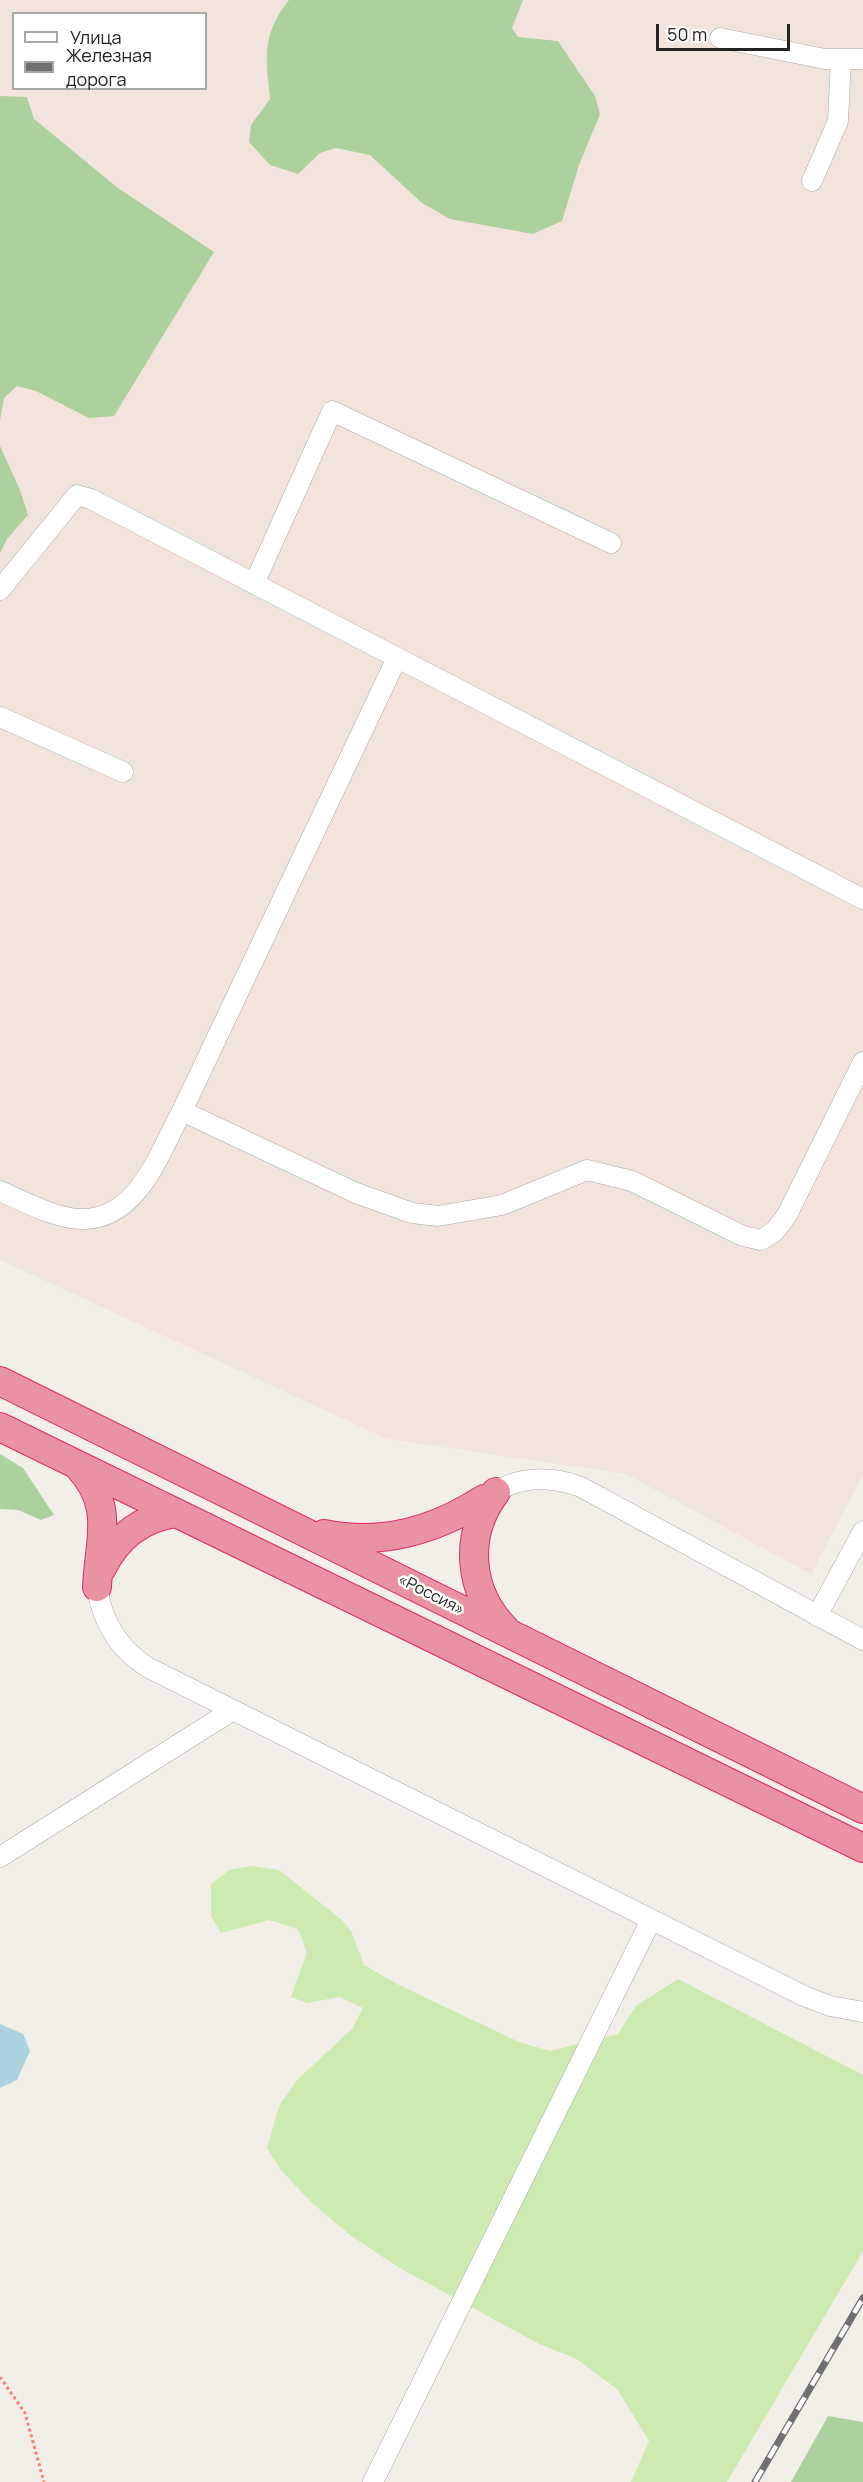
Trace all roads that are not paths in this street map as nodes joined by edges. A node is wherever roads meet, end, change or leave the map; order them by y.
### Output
1 (720, 38) dead end
2 (841, 59) junction
3 (863, 59) edge
4 (812, 181) dead end
5 (611, 543) dead end
6 (254, 584) junction
7 (0, 590) edge
8 (397, 658) junction
9 (0, 717) edge
10 (123, 772) dead end
11 (863, 899) edge
12 (863, 1062) edge
13 (182, 1111) junction
14 (0, 1191) edge
15 (0, 1381) edge
16 (0, 1427) edge
17 (75, 1464) junction
18 (492, 1494) junction
19 (176, 1513) junction
20 (297, 1527) junction
21 (863, 1532) edge
22 (97, 1587) junction
23 (818, 1616) junction
24 (863, 1640) edge
25 (525, 1643) junction
26 (233, 1710) junction
27 (863, 1809) edge
28 (863, 1848) edge
29 (0, 1857) edge
30 (651, 1920) junction
31 (863, 2012) edge
32 (373, 2482) edge

1 - 2 street
2 - 3 street
2 - 4 street
5 - 6 street
6 - 7 street
6 - 8 street
8 - 11 street
8 - 13 street
9 - 10 street
12 - 13 street
13 - 14 street
15 - 20 highway, «Россия»
16 - 17 highway
17 - 19 highway
17 - 22 highway
18 - 20 highway
18 - 23 street
18 - 25 highway
19 - 22 highway
19 - 28 highway
20 - 25 highway, «Россия»
21 - 23 street
22 - 26 street
23 - 24 street
25 - 27 highway, «Россия»
26 - 29 street
26 - 30 street
30 - 31 street
30 - 32 street

